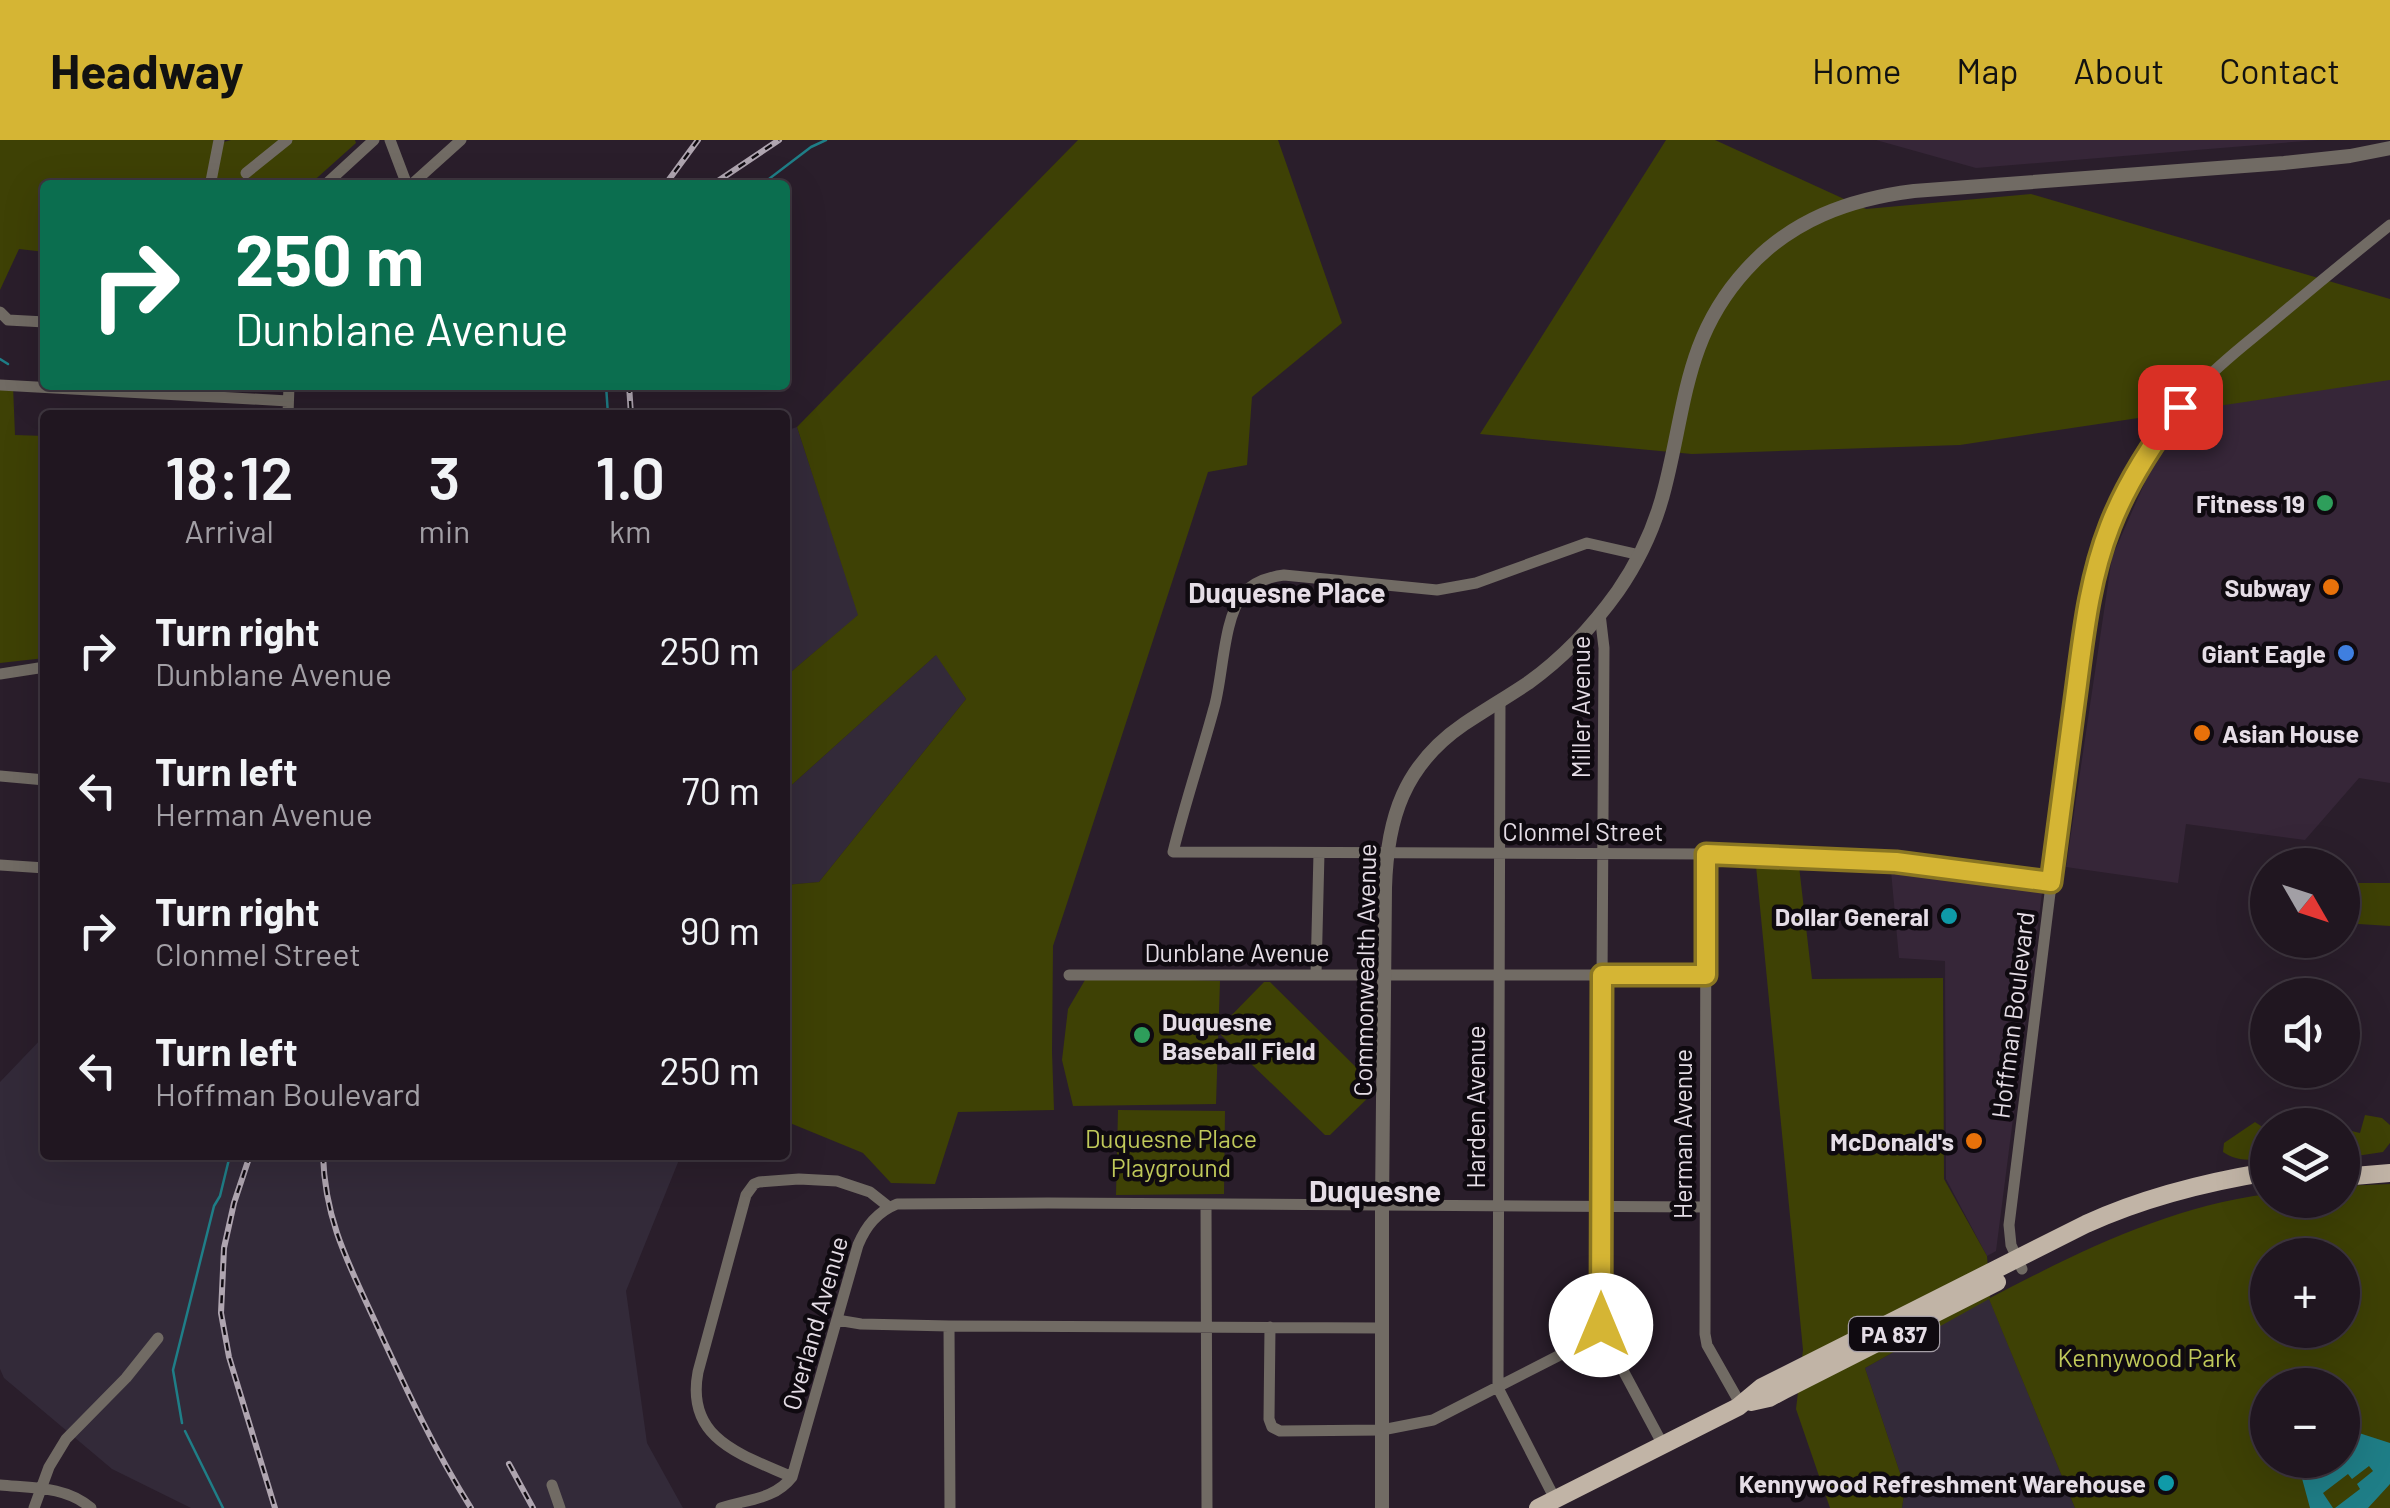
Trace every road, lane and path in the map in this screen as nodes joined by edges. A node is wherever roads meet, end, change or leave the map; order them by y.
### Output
1 (219, 140) edge
2 (286, 140) edge
3 (374, 140) edge
4 (390, 140) edge
5 (461, 140) edge
6 (2390, 148) edge
7 (246, 173) dead end
8 (211, 180) edge
9 (330, 180) edge
10 (407, 180) edge
11 (415, 180) edge
12 (2390, 224) edge
13 (0, 312) edge
14 (40, 322) edge
15 (0, 384) edge
16 (40, 387) edge
17 (72, 390) edge
18 (288, 408) edge
19 (1640, 555) junction
20 (1600, 614) junction
21 (40, 668) edge
22 (0, 674) edge
23 (1500, 701) junction
24 (0, 776) edge
25 (40, 780) edge
26 (1319, 853) junction
27 (1387, 854) junction
28 (1500, 854) junction
29 (1602, 854) junction
30 (1706, 854) junction
31 (0, 864) edge
32 (40, 868) edge
33 (2051, 882) junction
34 (1316, 974) junction
35 (1384, 974) junction
36 (1499, 974) junction
37 (1069, 975) dead end
38 (1602, 975) junction
39 (1706, 975) junction
40 (2390, 1161) edge
41 (2360, 1164) edge
42 (2390, 1173) edge
43 (2250, 1175) edge
44 (2360, 1176) edge
45 (2250, 1188) edge
46 (1206, 1204) junction
47 (1382, 1206) junction
48 (1602, 1206) junction
49 (889, 1207) junction
50 (1497, 1207) junction
51 (1704, 1207) junction
52 (2020, 1263) junction
53 (837, 1320) junction
54 (949, 1326) junction
55 (1207, 1326) junction
56 (1270, 1327) junction
57 (1382, 1328) junction
58 (1604, 1333) junction
59 (158, 1338) dead end
60 (1498, 1388) junction
61 (1741, 1405) junction
62 (1382, 1430) junction
63 (1664, 1444) junction
64 (792, 1477) junction
65 (0, 1485) edge
66 (552, 1485) dead end
67 (41, 1489) junction
68 (1555, 1499) junction
69 (87, 1505) edge
70 (34, 1508) edge
71 (560, 1508) edge
72 (721, 1508) edge
73 (950, 1508) edge
74 (1207, 1508) edge
75 (1382, 1508) edge
76 (1538, 1508) edge

1 - 8 street
2 - 7 street
3 - 9 street
4 - 10 street
5 - 11 street
6 - 19 street, Commonwealth Avenue
12 - 33 street, Hoffman Boulevard
13 - 14 street
15 - 16 street
17 - 18 street
19 - 20 street, Commonwealth Avenue
19 - 26 street, Clonmel Street
20 - 23 street, Commonwealth Avenue
20 - 29 street, Miller Avenue
21 - 22 street
23 - 27 street, Commonwealth Avenue
23 - 28 street, Harden Avenue
24 - 25 street
26 - 27 street, Clonmel Street
26 - 34 street
27 - 28 street, Clonmel Street
27 - 35 street, Commonwealth Avenue
28 - 29 street, Clonmel Street
28 - 36 street, Harden Avenue
29 - 30 street, Clonmel Street
29 - 38 street, Miller Avenue
30 - 33 street, Clonmel Street
30 - 39 street, Herman Avenue
31 - 32 street
33 - 52 street, Hoffman Boulevard
34 - 35 street, Dunblane Avenue
34 - 37 street, Dunblane Avenue
35 - 36 street, Dunblane Avenue
35 - 47 street, Commonwealth Avenue
36 - 38 street, Dunblane Avenue
36 - 50 street, Harden Avenue
38 - 39 street, Dunblane Avenue
38 - 48 street, Miller Avenue
39 - 51 street, Herman Avenue
40 - 41 main road
42 - 44 main road
43 - 52 main road, PA 837
45 - 52 main road, PA 837
46 - 47 street
46 - 49 street
46 - 55 street
47 - 50 street
47 - 57 street, Commonwealth Avenue
48 - 50 street
48 - 51 street
48 - 58 street, Miller Avenue
49 - 53 street, Overland Avenue
49 - 64 street
50 - 60 street, Harden Avenue
51 - 61 street, Herman Avenue
52 - 61 main road, PA 837
53 - 54 street
53 - 64 street, Overland Avenue
54 - 55 street
54 - 73 street
55 - 56 street
55 - 74 street
56 - 57 street
56 - 62 street
57 - 62 street, Commonwealth Avenue
58 - 60 street
58 - 63 street, Miller Avenue
59 - 67 street
60 - 62 street
60 - 68 street, Harden Avenue
61 - 63 main road, PA 837
62 - 75 street, Commonwealth Avenue
63 - 68 main road, PA 837
64 - 72 street
65 - 67 street
66 - 71 street
67 - 69 street
67 - 70 street
68 - 76 main road, PA 837

